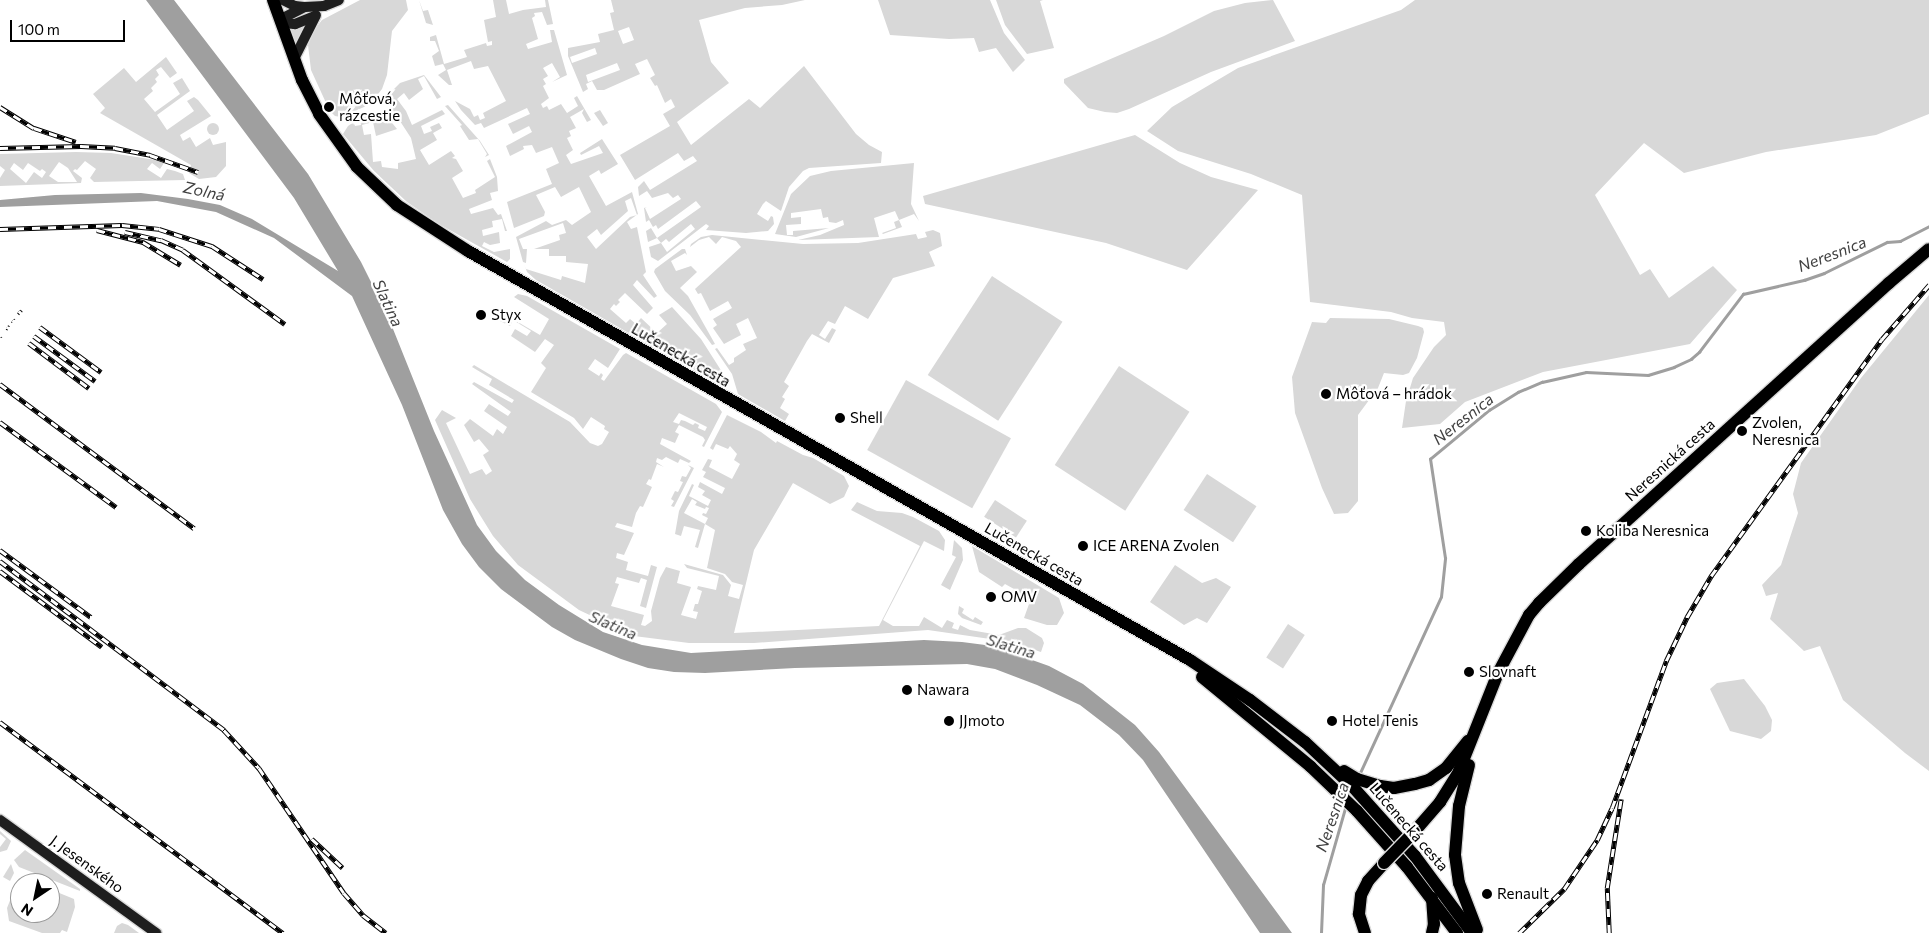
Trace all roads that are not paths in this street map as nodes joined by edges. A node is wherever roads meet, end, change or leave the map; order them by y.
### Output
1 (273, 0) edge
2 (283, 0) edge
3 (339, 0) edge
4 (324, 6) junction
5 (305, 7) junction
6 (315, 16) junction
7 (281, 23) junction
8 (294, 59) junction
9 (1929, 249) edge
10 (1165, 647) junction
11 (1477, 729) junction
12 (1342, 773) junction
13 (0, 820) edge
14 (1432, 898) junction
15 (156, 933) edge
16 (1365, 933) edge
17 (1432, 933) edge
18 (1456, 933) edge
19 (1472, 933) edge
20 (1479, 933) edge

1 - 7 main road, Lučenecká cesta
2 - 5 street
3 - 4 street
4 - 5 street
4 - 6 street
5 - 7 street
6 - 7 street
6 - 8 street
7 - 8 main road, Lučenecká cesta
8 - 10 main road, Lučenecká cesta
9 - 11 main road, Neresnická cesta
10 - 12 main road, Lučenecká cesta
10 - 14 main road, Lučenecká cesta
11 - 12 main road
11 - 16 main road, bridge
11 - 20 main road
12 - 19 main road, Lučenecká cesta
13 - 15 street, J. Jesenského
14 - 17 main road
14 - 18 main road, Lučenecká cesta

